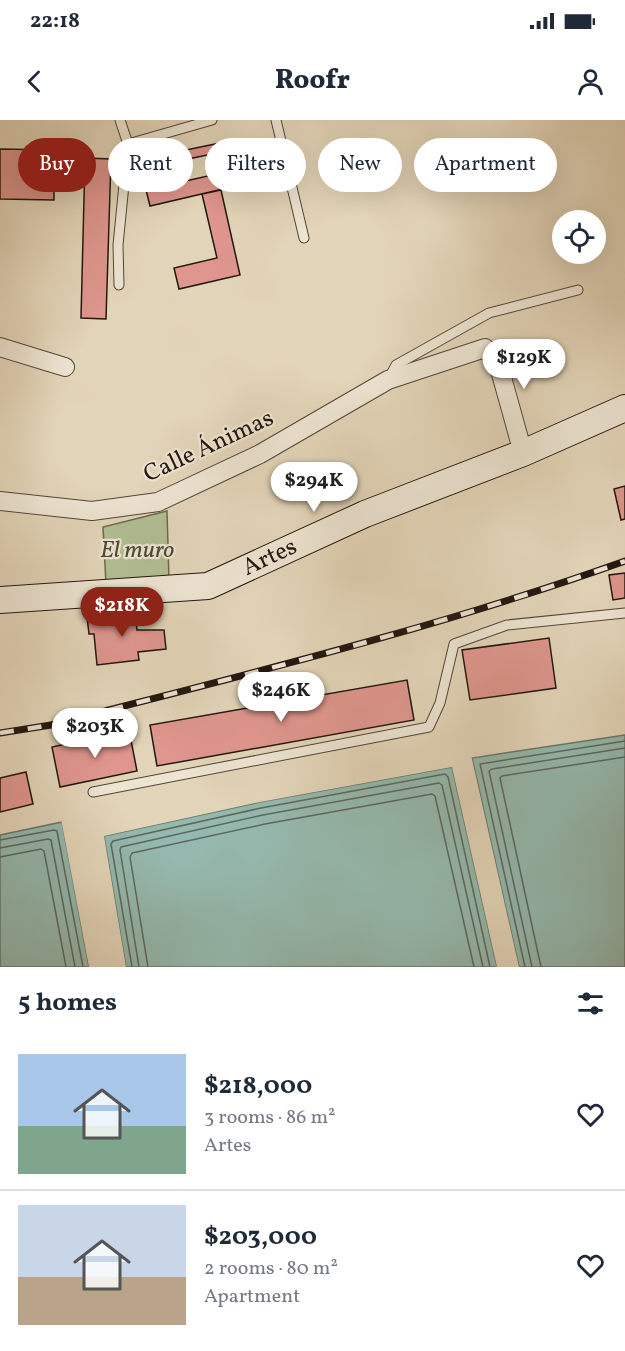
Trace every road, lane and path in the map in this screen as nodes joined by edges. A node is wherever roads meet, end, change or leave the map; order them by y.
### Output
1 (120, 120) edge
2 (213, 120) edge
3 (276, 120) edge
4 (126, 138) edge
5 (149, 138) edge
6 (123, 192) edge
7 (304, 238) dead end
8 (118, 285) dead end
9 (578, 290) dead end
10 (0, 347) edge
11 (65, 367) dead end
12 (388, 380) junction
13 (625, 408) edge
14 (523, 453) junction
15 (0, 501) edge
16 (0, 600) edge
17 (625, 613) edge
18 (93, 792) dead end

1 - 4 lane
2 - 5 lane
3 - 7 lane
6 - 8 lane
9 - 12 lane, Calle Ánimas
10 - 11 street
12 - 14 street, Calle Ánimas
12 - 15 street, Calle Ánimas
13 - 14 main road, Artes
14 - 16 main road, Artes
17 - 18 lane

